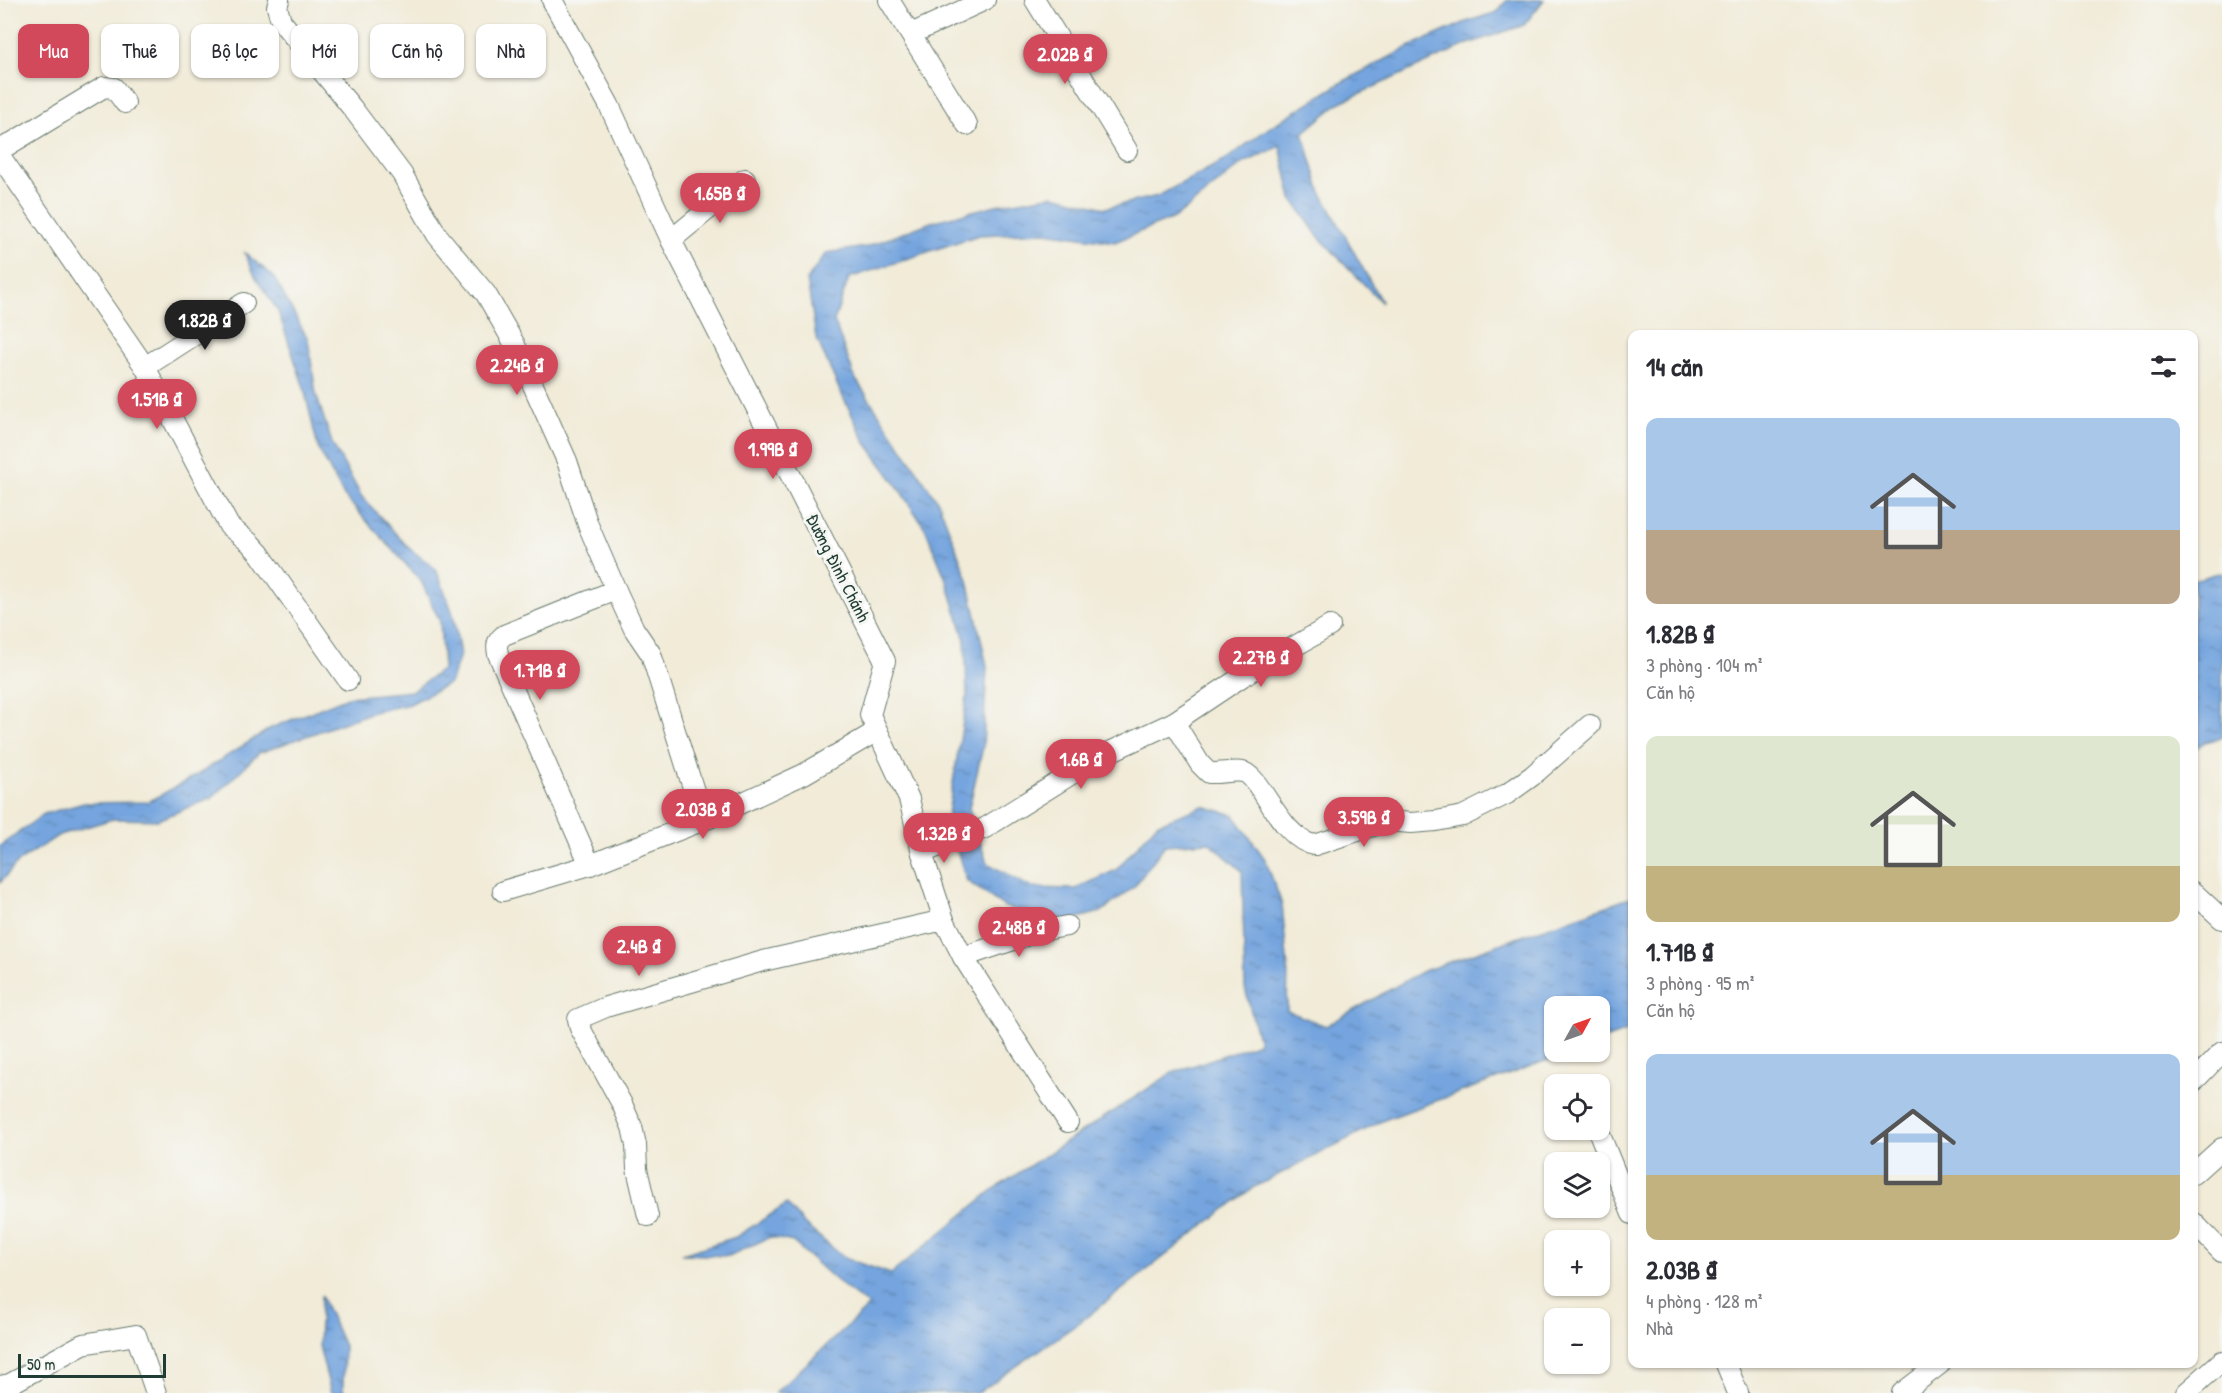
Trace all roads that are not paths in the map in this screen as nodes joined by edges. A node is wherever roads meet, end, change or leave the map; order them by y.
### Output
1 (279, 0) edge
2 (552, 0) edge
3 (889, 0) edge
4 (985, 0) edge
5 (1035, 0) edge
6 (910, 34) junction
7 (125, 103) dead end
8 (967, 125) dead end
9 (0, 150) edge
10 (1127, 150) dead end
11 (0, 156) edge
12 (745, 179) dead end
13 (671, 240) junction
14 (244, 303) dead end
15 (145, 367) junction
16 (616, 590) junction
17 (1330, 626) dead end
18 (348, 680) dead end
19 (1174, 722) junction
20 (1590, 725) dead end
21 (877, 731) junction
22 (709, 818) junction
23 (922, 853) junction
24 (590, 865) junction
25 (503, 891) dead end
26 (2198, 897) edge
27 (2222, 919) edge
28 (944, 920) junction
29 (1067, 927) dead end
30 (963, 957) junction
31 (2222, 1052) edge
32 (2198, 1077) edge
33 (1068, 1122) dead end
34 (1602, 1140) edge
35 (2222, 1148) edge
36 (2198, 1170) edge
37 (1628, 1204) edge
38 (648, 1216) dead end
39 (2198, 1226) edge
40 (2222, 1252) edge
41 (2222, 1361) edge
42 (1728, 1368) edge
43 (1935, 1368) edge
44 (0, 1386) edge
45 (156, 1393) edge
46 (1738, 1393) edge
47 (1902, 1393) edge
48 (2186, 1393) edge

1 - 16 street
2 - 13 street, Đường Đình Chánh
3 - 6 street
4 - 6 street
5 - 10 street
6 - 8 street
7 - 9 street
11 - 15 street
12 - 13 street
13 - 21 street, Đường Đình Chánh
14 - 15 street
15 - 18 street
16 - 22 street
16 - 24 street
17 - 19 street
19 - 20 street
19 - 23 street
21 - 22 street
21 - 23 street, Đường Đình Chánh
22 - 24 street
23 - 28 street, Đường Đình Chánh
24 - 25 street
26 - 27 street
28 - 30 street, Đường Đình Chánh
28 - 38 street
29 - 30 street
30 - 33 street, Đường Đình Chánh
31 - 32 street
34 - 37 street
35 - 36 street
39 - 40 street
41 - 48 street
42 - 46 street
43 - 47 street
44 - 45 street

